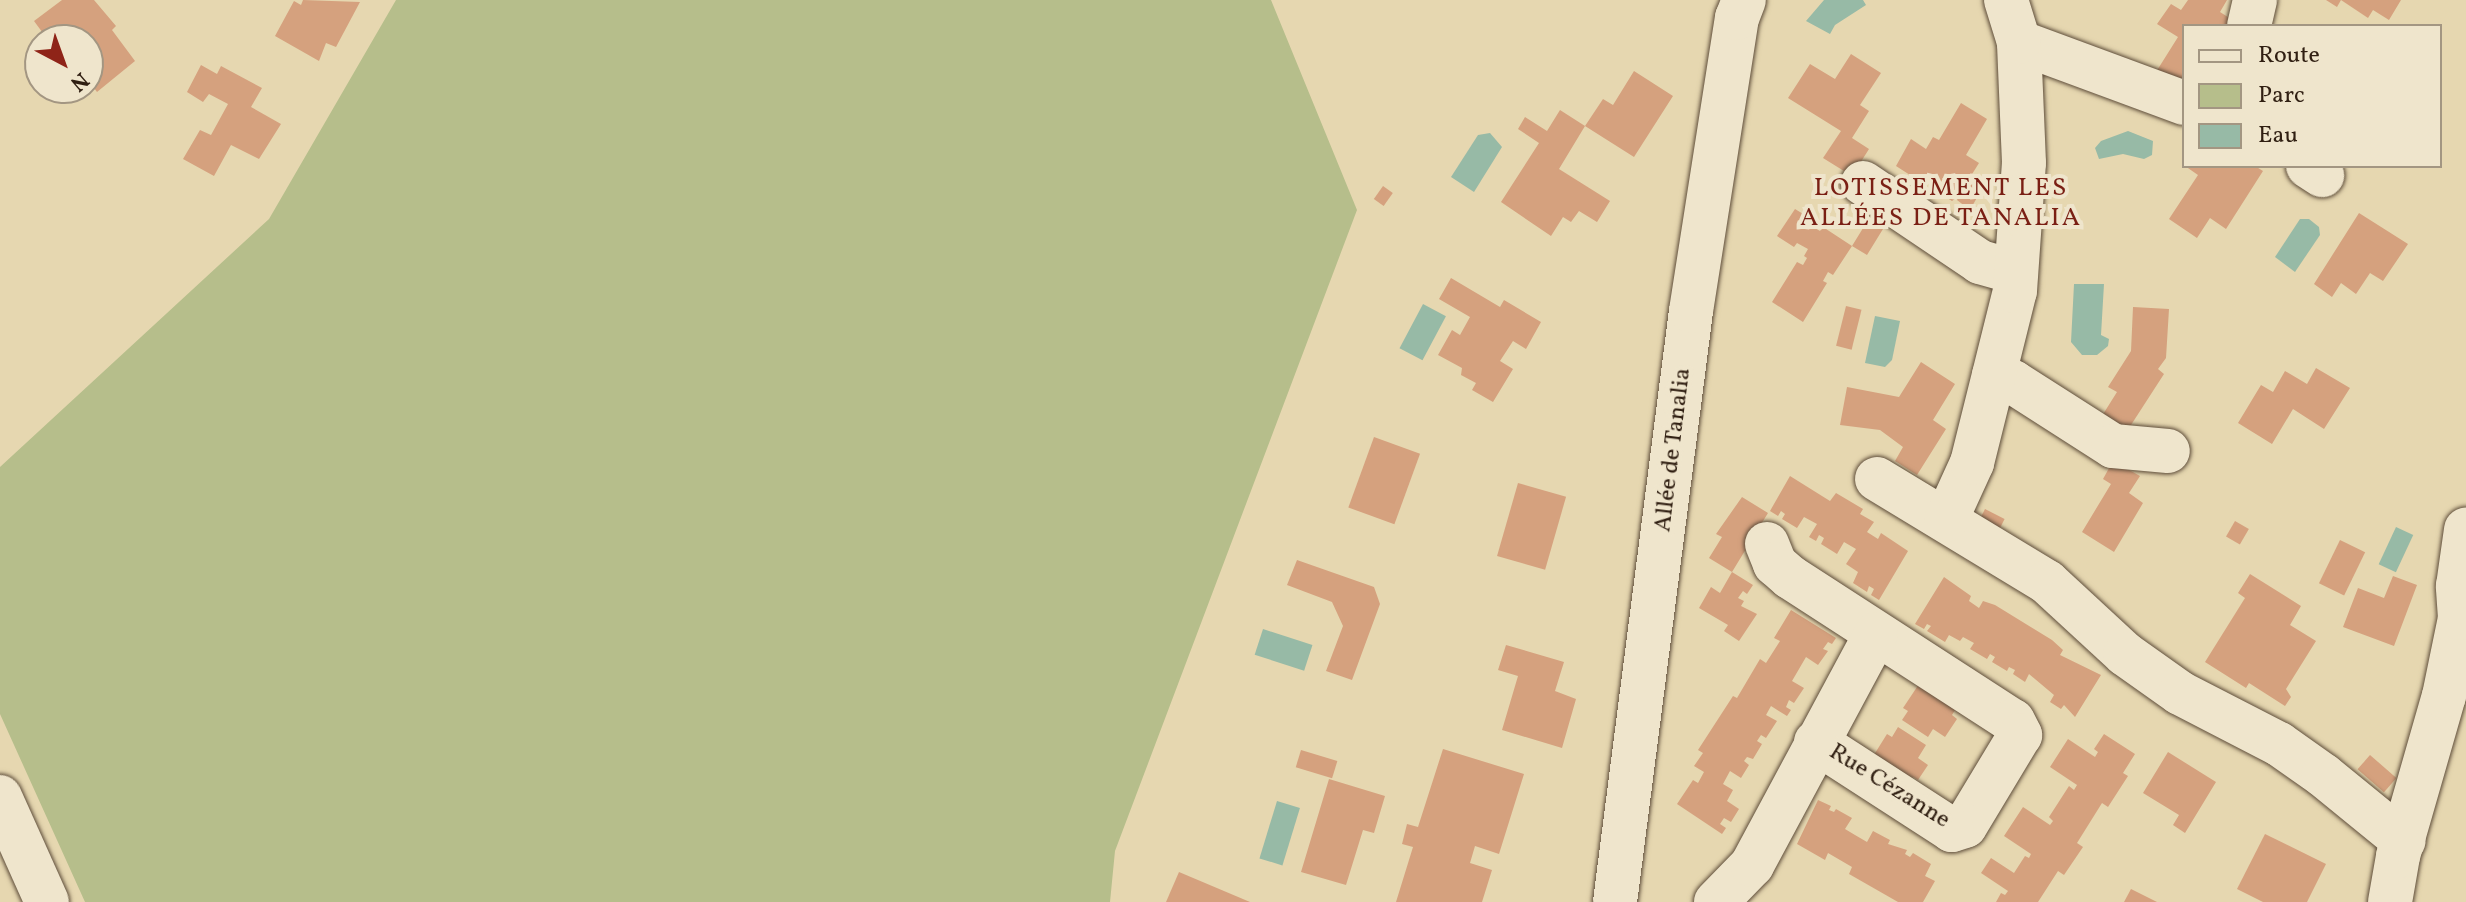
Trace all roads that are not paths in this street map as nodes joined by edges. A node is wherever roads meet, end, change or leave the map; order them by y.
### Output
1 (1744, 0) edge
2 (2006, 0) edge
3 (2255, 0) edge
4 (2249, 24) edge
5 (2019, 42) junction
6 (2182, 102) edge
7 (1863, 183) dead end
8 (2016, 272) junction
9 (1994, 375) junction
10 (2168, 451) dead end
11 (1877, 479) dead end
12 (1946, 520) junction
13 (2466, 530) edge
14 (1767, 544) dead end
15 (1876, 634) junction
16 (1816, 742) junction
17 (0, 797) edge
18 (2404, 841) junction
19 (47, 902) edge
20 (1615, 902) edge
21 (1716, 902) edge
22 (2390, 902) edge

1 - 20 street, Allée de Tanalia
2 - 5 street
3 - 4 street
5 - 6 street
5 - 8 street
7 - 8 street
8 - 9 street
9 - 10 street
9 - 12 street
11 - 12 street
12 - 18 street
13 - 18 street
14 - 15 street, Rue Cézanne
15 - 16 street, Rue Cézanne
15 - 16 street, Rue Cézanne
16 - 21 street, Rue Cézanne
17 - 19 street
18 - 22 street

